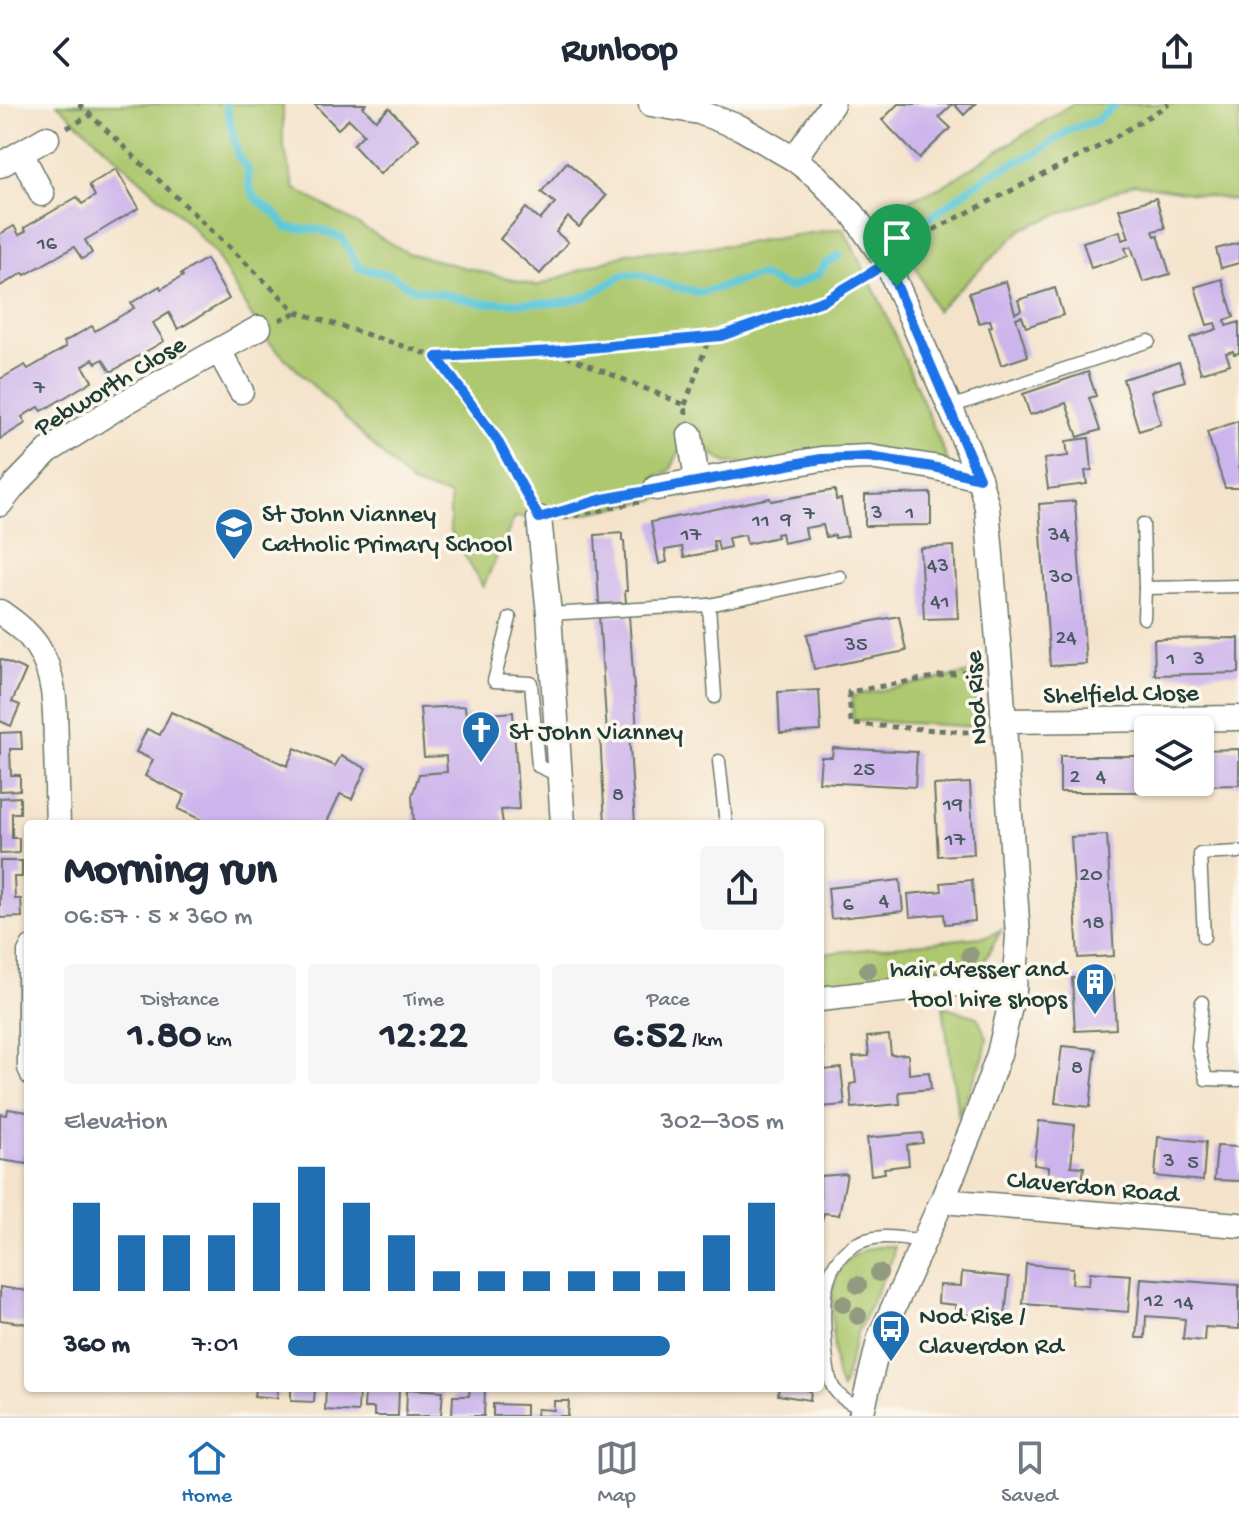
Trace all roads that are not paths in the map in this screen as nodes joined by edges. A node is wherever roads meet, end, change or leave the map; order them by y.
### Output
1 (651, 104) edge
2 (832, 104) edge
3 (47, 138) dead end
4 (10, 159) edge
5 (794, 159) junction
6 (42, 194) dead end
7 (259, 328) dead end
8 (1149, 341) dead end
9 (219, 351) junction
10 (241, 391) dead end
11 (950, 407) junction
12 (690, 435) road end
13 (979, 478) junction
14 (697, 480) junction
15 (656, 488) road end
16 (0, 504) edge
17 (539, 518) road end
18 (1143, 524) dead end
19 (840, 577) dead end
20 (1239, 586) edge
21 (1145, 588) junction
22 (709, 605) junction
23 (0, 612) edge
24 (549, 614) junction
25 (510, 618) dead end
26 (1144, 618) dead end
27 (715, 697) dead end
28 (1239, 718) edge
29 (1004, 728) junction
30 (719, 761) dead end
31 (560, 776) junction
32 (58, 820) edge
33 (563, 820) edge
34 (726, 820) edge
35 (1239, 852) edge
36 (1204, 937) dead end
37 (24, 951) edge
38 (1014, 989) junction
39 (824, 999) edge
40 (1202, 1002) dead end
41 (24, 1069) edge
42 (1239, 1080) edge
43 (942, 1201) junction
44 (1239, 1225) edge
45 (923, 1241) junction
46 (861, 1413) edge

1 - 5 street, Nod Rise
2 - 5 street
3 - 4 street
4 - 6 street
5 - 11 street, Nod Rise
7 - 9 street, Pebworth Close
8 - 11 lane
9 - 10 street, Pebworth Close
9 - 16 street, Pebworth Close
11 - 13 street, Nod Rise
12 - 14 street
13 - 14 street
13 - 29 street, Nod Rise
14 - 15 street
17 - 24 street
18 - 21 lane
19 - 22 lane
20 - 21 lane
21 - 26 lane
22 - 24 lane
22 - 27 lane
23 - 32 street
24 - 31 street
25 - 31 lane
28 - 29 street, Shelfield Close
29 - 38 street, Nod Rise
30 - 34 lane
31 - 33 street
35 - 36 lane
37 - 41 lane
38 - 39 street
38 - 43 street, Nod Rise
40 - 42 lane
43 - 44 street, Claverdon Road
43 - 45 street, Nod Rise
45 - 46 street, Nod Rise
45 - 46 lane

